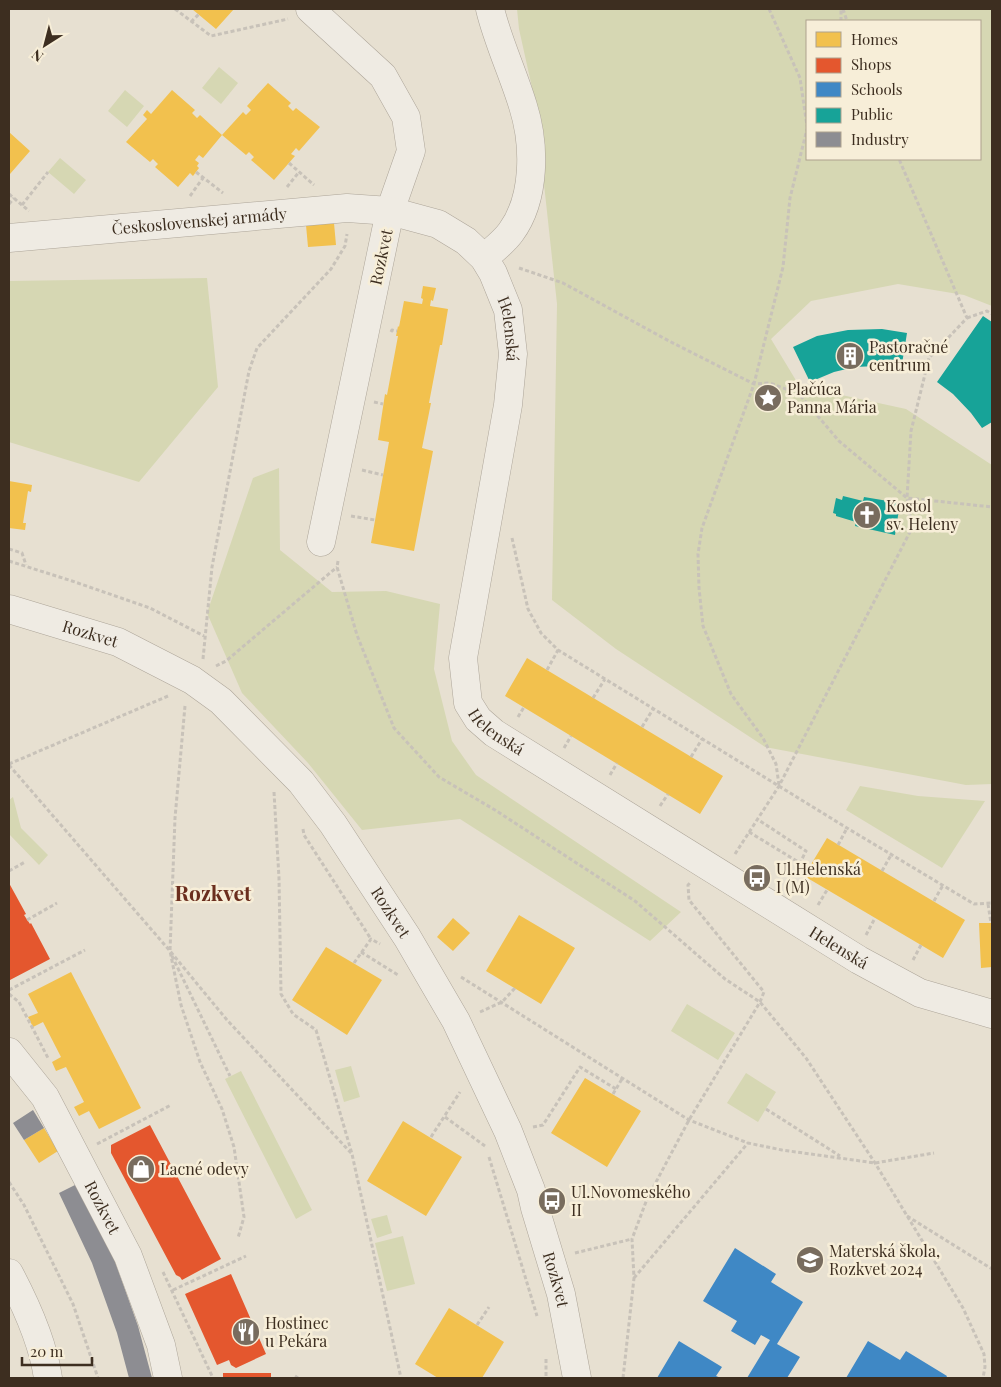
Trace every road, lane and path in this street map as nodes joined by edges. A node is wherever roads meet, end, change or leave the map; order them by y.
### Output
1 (175, 9) edge
2 (490, 9) edge
3 (769, 9) edge
4 (303, 13) edge
5 (198, 14) dead end
6 (190, 22) junction
7 (806, 120) edge
8 (806, 131) edge
9 (899, 160) edge
10 (289, 163) dead end
11 (48, 172) dead end
12 (196, 172) dead end
13 (299, 172) junction
14 (320, 190) dead end
15 (283, 192) dead end
16 (9, 194) edge
17 (224, 194) dead end
18 (14, 198) junction
19 (9, 204) edge
20 (22, 205) junction
21 (351, 208) junction
22 (390, 211) junction
23 (35, 215) dead end
24 (9, 238) edge
25 (484, 258) junction
26 (516, 274) dead end
27 (992, 314) edge
28 (967, 318) junction
29 (754, 384) junction
30 (356, 469) dead end
31 (383, 475) dead end
32 (907, 498) junction
33 (992, 507) edge
34 (348, 516) dead end
35 (375, 520) dead end
36 (510, 532) dead end
37 (320, 542) dead end
38 (9, 549) edge
39 (9, 561) edge
40 (26, 566) junction
41 (337, 567) dead end
42 (9, 609) edge
43 (204, 636) junction
44 (558, 650) junction
45 (226, 661) dead end
46 (203, 663) dead end
47 (547, 670) dead end
48 (605, 679) junction
49 (170, 695) dead end
50 (593, 698) dead end
51 (186, 699) dead end
52 (653, 709) junction
53 (642, 727) dead end
54 (702, 739) junction
55 (692, 757) dead end
56 (616, 763) dead end
57 (9, 764) edge
58 (606, 782) dead end
59 (274, 786) dead end
60 (779, 786) junction
61 (668, 794) dead end
62 (656, 813) dead end
63 (757, 819) junction
64 (303, 827) dead end
65 (847, 828) junction
66 (749, 832) junction
67 (838, 845) dead end
68 (891, 855) junction
69 (730, 861) dead end
70 (25, 862) dead end
71 (702, 863) junction
72 (9, 871) edge
73 (882, 871) dead end
74 (943, 885) junction
75 (827, 890) dead end
76 (934, 901) dead end
77 (57, 903) dead end
78 (990, 903) edge
79 (813, 912) dead end
80 (875, 918) dead end
81 (27, 920) dead end
82 (990, 923) dead end
83 (371, 939) junction
84 (863, 940) dead end
85 (921, 945) dead end
86 (385, 946) dead end
87 (86, 950) dead end
88 (170, 951) junction
89 (361, 952) junction
90 (354, 963) dead end
91 (909, 968) dead end
92 (431, 980) junction
93 (515, 988) dead end
94 (9, 990) edge
95 (502, 1002) junction
96 (992, 1014) edge
97 (456, 1021) junction
98 (9, 1052) edge
99 (230, 1076) dead end
100 (622, 1079) junction
101 (616, 1089) junction
102 (613, 1094) dead end
103 (465, 1100) dead end
104 (171, 1104) dead end
105 (766, 1109) dead end
106 (445, 1117) junction
107 (689, 1120) junction
108 (544, 1125) dead end
109 (481, 1136) dead end
110 (431, 1138) dead end
111 (748, 1143) junction
112 (94, 1145) dead end
113 (485, 1146) junction
114 (934, 1153) dead end
115 (352, 1154) junction
116 (842, 1158) junction
117 (9, 1182) edge
118 (906, 1216) dead end
119 (238, 1238) dead end
120 (632, 1239) junction
121 (570, 1254) dead end
122 (246, 1256) dead end
123 (992, 1269) edge
124 (9, 1273) edge
125 (634, 1278) junction
126 (173, 1290) dead end
127 (489, 1308) dead end
128 (539, 1323) dead end
129 (478, 1326) dead end
130 (545, 1351) dead end
131 (48, 1378) edge
132 (98, 1378) edge
133 (168, 1378) edge
134 (401, 1378) edge
135 (546, 1378) edge
136 (577, 1378) edge
137 (623, 1378) edge

1 - 6 path
2 - 25 street
3 - 7 path
4 - 6 path
4 - 22 street, Rozkvet
5 - 6 path
8 - 29 path
9 - 28 path
10 - 13 path
11 - 20 path
12 - 17 path
13 - 14 path
13 - 15 path
16 - 18 path
18 - 19 path
18 - 20 path
20 - 23 path
21 - 22 street, Československej armády
21 - 24 street, Československej armády
21 - 43 path
22 - 25 street, Helenská
22 - 37 street, Rozkvet
25 - 71 street, Helenská
26 - 29 path
27 - 28 path
28 - 32 path
29 - 32 path
29 - 60 path
30 - 31 path
32 - 33 path
32 - 60 path
34 - 35 path
36 - 44 path
38 - 40 path
39 - 40 path
40 - 43 path
41 - 45 path
42 - 92 street, Rozkvet
43 - 46 path
44 - 47 path
44 - 48 path
48 - 50 path
48 - 52 path
49 - 57 path
51 - 88 path
52 - 53 path
52 - 54 path
54 - 55 path
54 - 60 path
56 - 58 path
57 - 88 path
59 - 115 path
60 - 63 path
60 - 65 path
61 - 62 path
63 - 66 path
63 - 66 path
64 - 83 path
65 - 67 path
65 - 68 path
66 - 69 path
68 - 73 path
68 - 74 path
70 - 72 path
71 - 96 street, Helenská
71 - 107 path
74 - 76 path
74 - 78 path
75 - 79 path
77 - 81 path
78 - 82 path
80 - 84 path
83 - 86 path
83 - 89 path
85 - 91 path
87 - 94 path
88 - 99 path
88 - 115 path
88 - 119 path
89 - 90 path
89 - 92 path
92 - 95 path
92 - 97 street, Rozkvet
93 - 95 path
95 - 97 path
95 - 100 path
97 - 136 street, Rozkvet
98 - 133 street, Rozkvet
100 - 101 path
100 - 107 path
101 - 102 path
101 - 108 path
103 - 106 path
104 - 112 path
105 - 116 path
106 - 110 path
106 - 113 path
107 - 111 path
107 - 120 path
109 - 113 path
111 - 116 path
111 - 125 path
113 - 128 path
114 - 116 path
115 - 134 path
117 - 132 path
118 - 123 path
120 - 121 path
120 - 125 path
122 - 126 path
124 - 131 street
125 - 137 path
127 - 129 path
130 - 135 path

